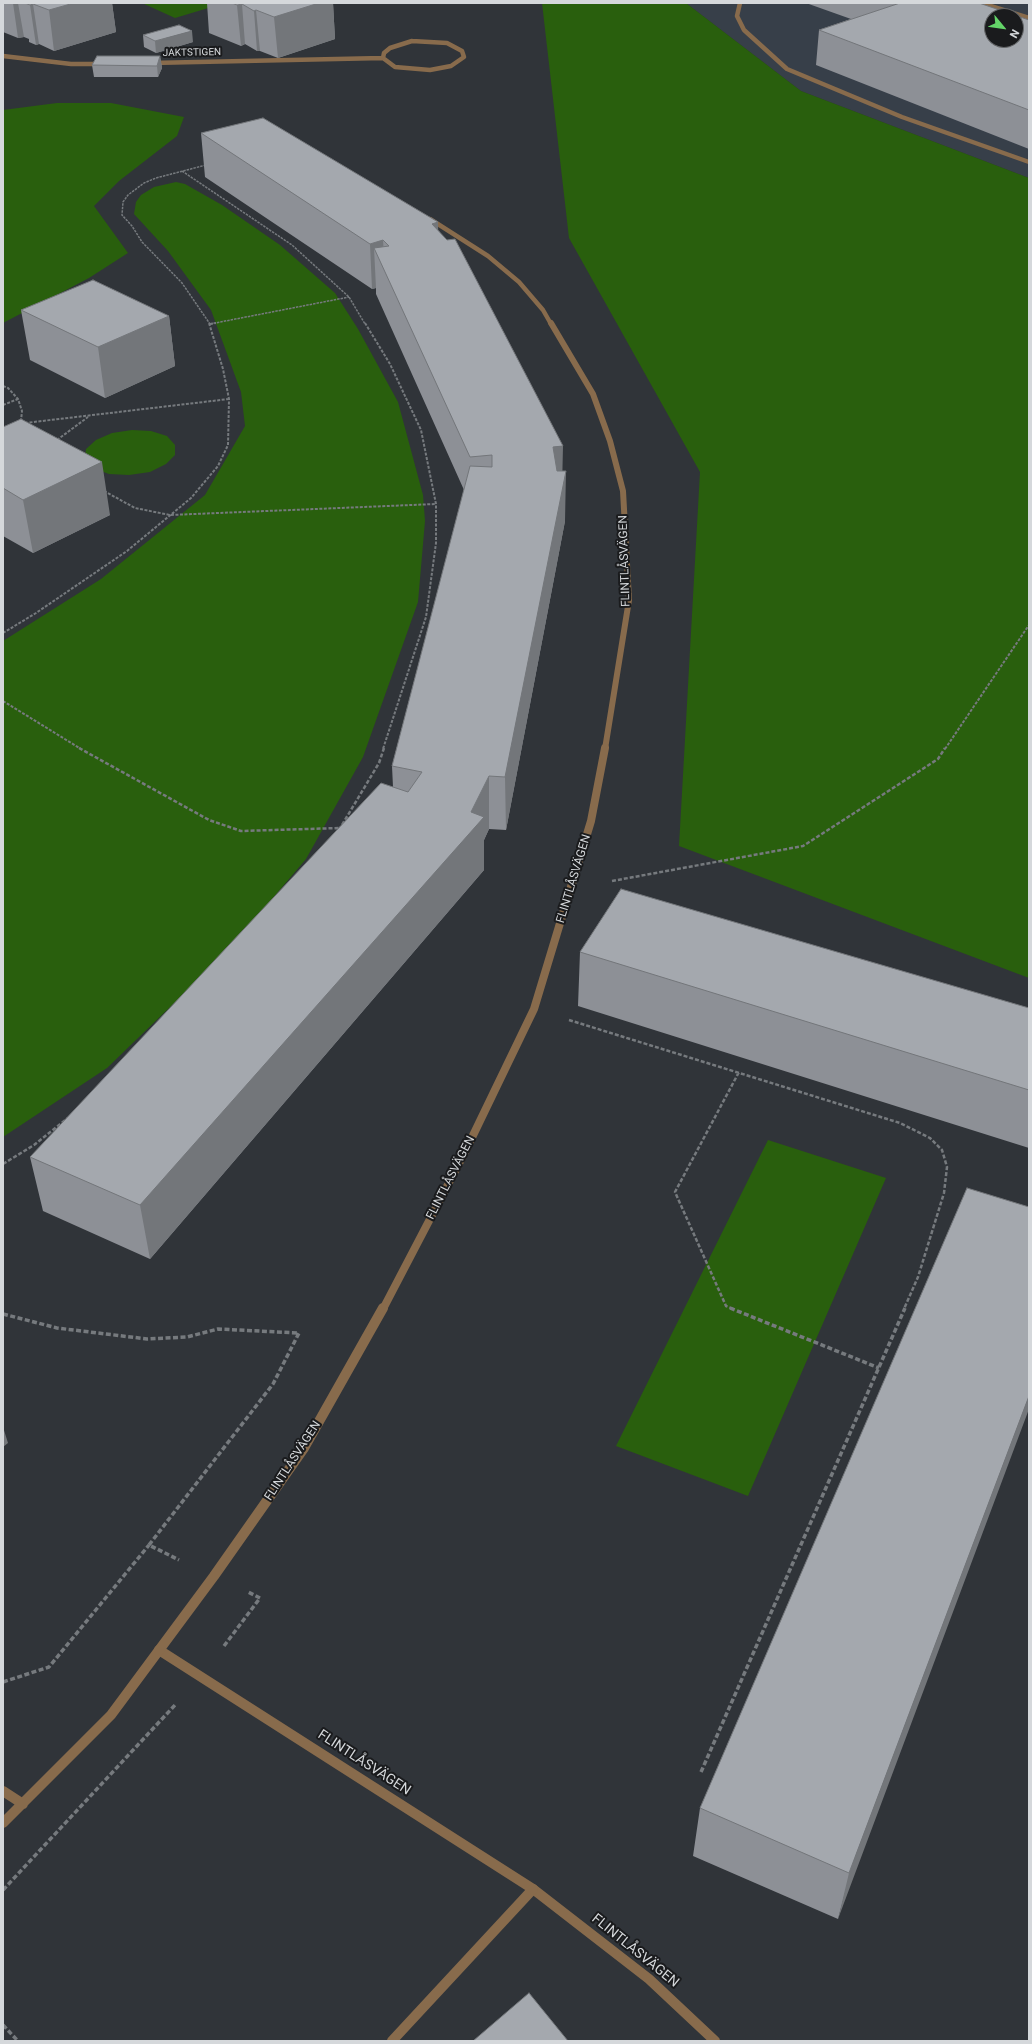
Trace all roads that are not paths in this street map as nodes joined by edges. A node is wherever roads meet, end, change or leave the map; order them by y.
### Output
1 (740, 3) edge
2 (981, 3) edge
3 (1029, 18) edge
4 (3, 56) edge
5 (383, 58) junction
6 (107, 64) edge
7 (143, 64) edge
8 (1029, 162) edge
9 (420, 213) edge
10 (159, 1650) junction
11 (3, 1791) edge
12 (23, 1804) junction
13 (3, 1823) edge
14 (532, 1889) junction
15 (392, 2041) edge
16 (715, 2041) edge

1 - 8 street
2 - 3 street
4 - 6 street
5 - 5 street
5 - 7 street, JAKTSTIGEN
9 - 10 street, FLINTLÅSVÄGEN
10 - 12 street, FLINTLÅSVÄGEN
10 - 14 street, FLINTLÅSVÄGEN
11 - 12 street
12 - 13 street, FLINTLÅSVÄGEN
14 - 15 street
14 - 16 street, FLINTLÅSVÄGEN

